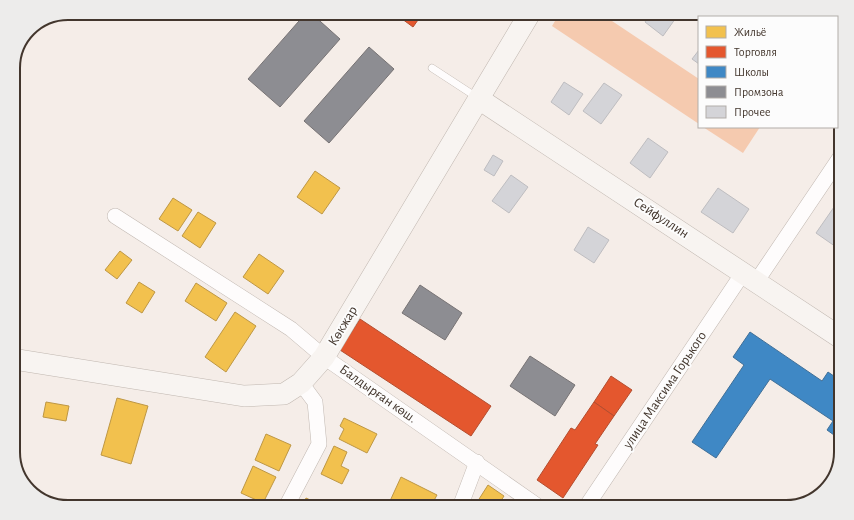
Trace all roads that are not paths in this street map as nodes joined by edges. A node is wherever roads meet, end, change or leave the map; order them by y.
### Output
1 (526, 20) edge
2 (432, 68) dead end
3 (480, 99) junction
4 (834, 165) edge
5 (115, 216) dead end
6 (750, 277) junction
7 (834, 333) edge
8 (324, 357) junction
9 (20, 360) edge
10 (301, 383) junction
11 (477, 462) junction
12 (290, 500) edge
13 (463, 500) edge
14 (529, 500) edge
15 (591, 500) edge

1 - 3 street, Көкжар
2 - 3 lane
3 - 6 street, Сейфуллин
3 - 8 street, Көкжар
4 - 6 street, улица Максима Горького
5 - 8 street, Балдырған көш.
6 - 7 street, Сейфуллин
6 - 15 street, улица Максима Горького
8 - 10 street, Көкжар
8 - 11 street, Балдырған көш.
9 - 10 street, Көкжар
10 - 12 street
11 - 13 street
11 - 14 street, Балдырған көш.

